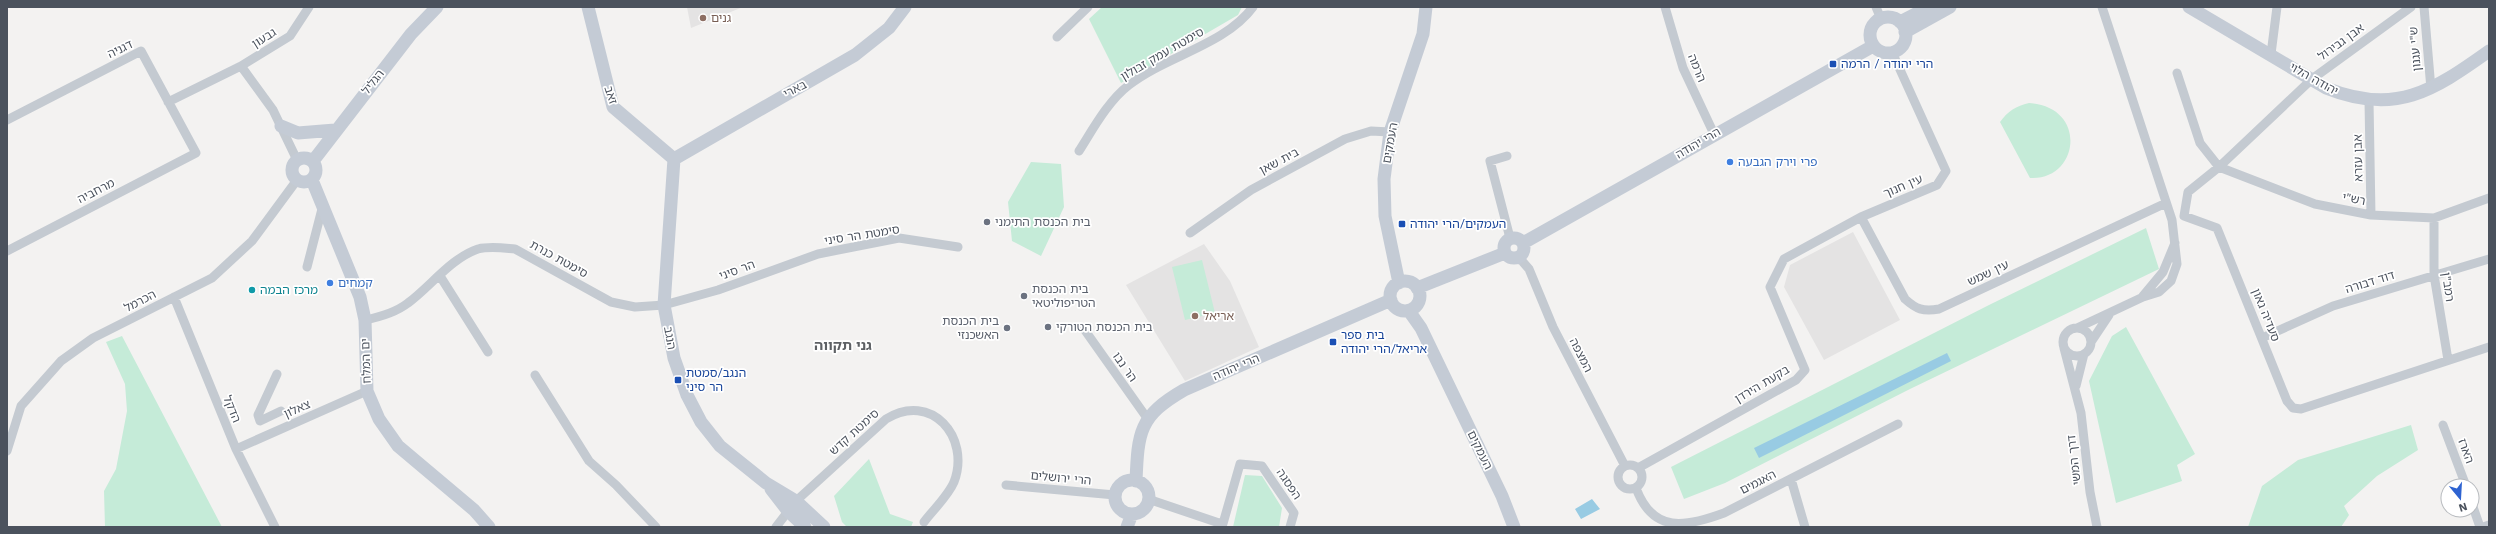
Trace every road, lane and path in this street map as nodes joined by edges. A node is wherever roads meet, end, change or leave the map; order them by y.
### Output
1 (309, 7) edge
2 (437, 7) edge
3 (588, 7) edge
4 (905, 7) edge
5 (1088, 7) edge
6 (1253, 7) edge
7 (1426, 7) edge
8 (1665, 7) edge
9 (1929, 7) edge
10 (1950, 7) edge
11 (2102, 7) edge
12 (2189, 7) edge
13 (2277, 7) edge
14 (2411, 7) edge
15 (2424, 7) edge
16 (1878, 13) edge
17 (1903, 27) junction
18 (1057, 38) dead end
19 (1873, 46) junction
20 (2489, 51) edge
21 (1892, 52) junction
22 (2271, 54) junction
23 (241, 66) junction
24 (2177, 73) dead end
25 (2312, 79) junction
26 (2431, 89) junction
27 (2370, 101) junction
28 (168, 102) junction
29 (7, 120) edge
30 (281, 126) junction
31 (335, 130) junction
32 (1390, 132) junction
33 (1714, 134) junction
34 (1079, 151) dead end
35 (196, 153) joint
36 (1507, 156) dead end
37 (674, 159) junction
38 (297, 160) junction
39 (313, 161) junction
40 (2219, 167) junction
41 (297, 180) junction
42 (312, 180) junction
43 (2489, 198) edge
44 (2166, 203) junction
45 (322, 209) junction
46 (2371, 215) junction
47 (1861, 217) junction
48 (2434, 218) junction
49 (1190, 234) dead end
50 (1510, 238) junction
51 (1524, 243) junction
52 (958, 247) dead end
53 (7, 251) edge
54 (818, 254) joint
55 (1511, 256) junction
56 (2489, 260) edge
57 (307, 267) dead end
58 (1776, 273) joint
59 (2434, 275) junction
60 (440, 276) junction
61 (1399, 283) junction
62 (1417, 288) junction
63 (174, 297) junction
64 (1391, 300) junction
65 (664, 304) junction
66 (1409, 311) junction
67 (2110, 314) junction
68 (365, 320) junction
69 (2077, 328) junction
70 (1084, 329) dead end
71 (2262, 338) junction
72 (2091, 342) junction
73 (2489, 347) edge
74 (2064, 348) junction
75 (488, 352) dead end
76 (2084, 354) junction
77 (2448, 360) junction
78 (277, 374) dead end
79 (535, 375) dead end
80 (367, 391) junction
81 (2075, 391) junction
82 (281, 411) dead end
83 (1147, 418) junction
84 (260, 421) junction
85 (1898, 424) dead end
86 (2443, 425) dead end
87 (264, 437) junction
88 (236, 449) junction
89 (7, 451) edge
90 (1625, 466) junction
91 (1638, 468) junction
92 (2463, 478) edge
93 (1790, 479) junction
94 (1136, 481) junction
95 (1006, 485) dead end
96 (1636, 488) junction
97 (1115, 495) junction
98 (1148, 499) junction
99 (792, 506) junction
100 (1132, 514) junction
101 (924, 522) dead end
102 (1222, 525) edge
103 (2489, 525) edge
104 (275, 527) edge
105 (489, 527) edge
106 (656, 527) edge
107 (776, 527) edge
108 (805, 527) edge
109 (824, 527) edge
110 (1126, 527) edge
111 (1290, 527) edge
112 (1514, 527) edge
113 (1805, 527) edge
114 (2097, 527) edge
115 (2482, 527) edge

1 - 23 street, גבעון
2 - 31 street, הגליל
3 - 37 street, זאב
4 - 37 street, בארי
5 - 18 street
6 - 34 street, סימטת עמק זבולון
7 - 32 street, העמקים
8 - 33 street, הרמה
9 - 17 street
10 - 17 street
11 - 44 street
12 - 22 street, יהודה הלוי
13 - 22 street
14 - 25 street, אבן גבירול
15 - 26 street, ש"י עגנון
16 - 17 street
16 - 19 street
17 - 21 street
19 - 21 street
19 - 33 street, הרי יהודה
20 - 26 street, יהודה הלוי
21 - 47 street, עין חנוך
22 - 25 street, יהודה הלוי
23 - 28 street, גבעון
23 - 30 street
24 - 40 street
25 - 27 street, יהודה הלוי
25 - 40 street, אבן גבירול
26 - 27 street, יהודה הלוי
27 - 46 street, אבן עזרא
28 - 29 street, דגניה
28 - 35 street, דגניה
30 - 31 street
30 - 38 street
31 - 39 street, הגליל
32 - 49 street, בית שאן
32 - 61 street, העמקים
33 - 51 street, הרי יהודה
35 - 53 street, מרחביה
36 - 50 street
37 - 65 street, הנגב
38 - 39 street
38 - 41 street
39 - 42 street
40 - 46 street, רש"י
40 - 71 street, סעדיה גאון
41 - 42 street
41 - 63 street, הכרמל
42 - 45 street, ים המלח
43 - 48 street, רש"י
44 - 47 street, עין שמש
44 - 67 street
45 - 57 street
45 - 68 street, ים המלח
46 - 48 street, רש"י
47 - 58 street, עין חנוך
48 - 59 street, רמב"ן
50 - 51 street
50 - 55 street
51 - 55 street
52 - 54 street, סימטת הר סיני
54 - 65 street, הר סיני
55 - 62 street
55 - 90 street, המצפה
56 - 59 street, דוד דבורה
58 - 91 street, בקעת הירדן
59 - 71 street, דוד דבורה
59 - 77 street, רמב"ן
60 - 65 street, סימטת כנרת
60 - 68 street, סימטת כנרת
60 - 75 street
61 - 62 street
61 - 64 street
62 - 66 street
63 - 88 street, הדקל
63 - 89 street, הכרמל
64 - 66 street
64 - 83 street, הרי יהודה
65 - 99 street, הנגב
66 - 112 street, העמקים
67 - 69 street
67 - 72 street
68 - 80 street, ים המלח
69 - 72 street
69 - 74 street
70 - 83 street, הר נבו
71 - 77 street, סעדיה גאון
72 - 76 street
73 - 77 street, סעדיה גאון
74 - 76 street
74 - 81 street, דרך המשי
76 - 81 street, דרך המשי
78 - 84 street
79 - 106 street
80 - 87 street, צאלון
80 - 105 street, ים המלח
81 - 114 street, דרך המשי
82 - 84 street
83 - 94 street, הרי יהודה
84 - 87 street
85 - 93 street, האגמים
86 - 92 street, הארז
87 - 88 street, צאלון
88 - 104 street, הדקל
90 - 91 street
90 - 96 street
91 - 96 street
93 - 96 street, האגמים
93 - 113 street
94 - 97 street
94 - 98 street
95 - 97 street, הרי ירושלים
97 - 100 street
98 - 100 street
98 - 102 street, הפסגה
99 - 101 street, סימטת קדש
99 - 107 street, סימטת קדש
99 - 108 street, הנגב
99 - 109 street, הנגב
100 - 110 street
102 - 111 street, הפסגה
103 - 115 street

